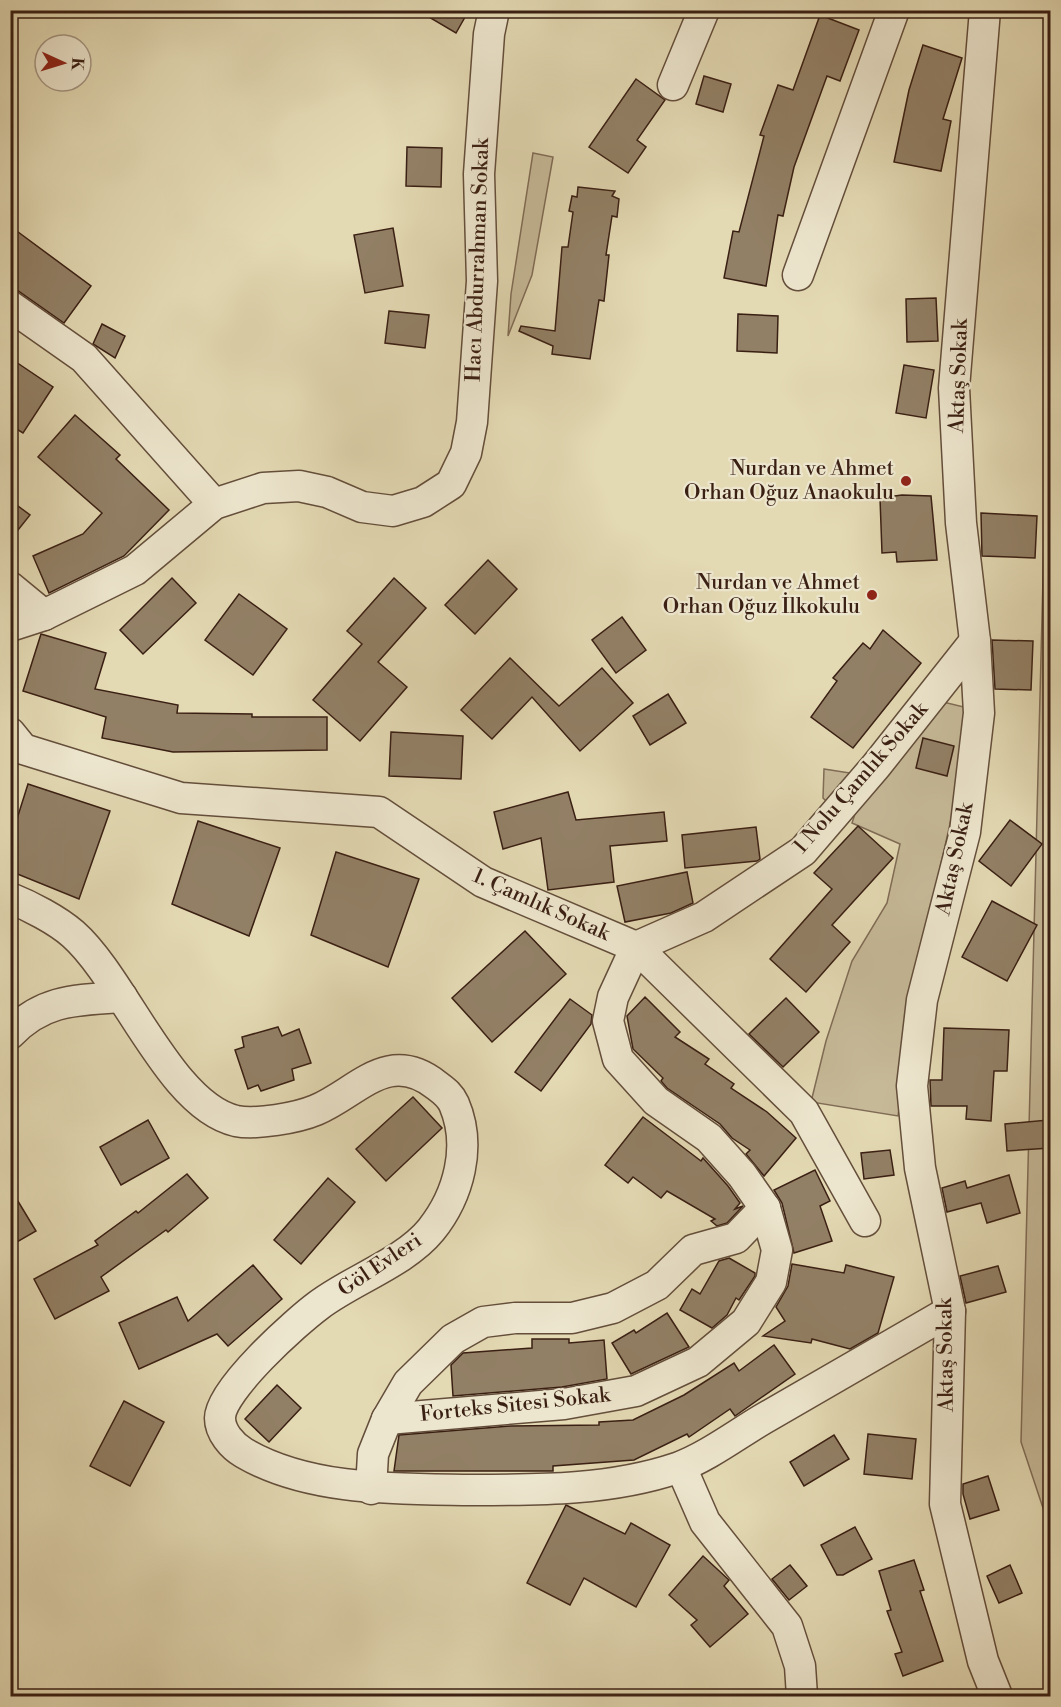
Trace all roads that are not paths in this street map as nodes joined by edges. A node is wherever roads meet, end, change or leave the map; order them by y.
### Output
1 (494, 10) edge
2 (704, 10) edge
3 (894, 10) edge
4 (985, 10) edge
5 (673, 85) dead end
6 (798, 275) dead end
7 (10, 306) edge
8 (214, 504) junction
9 (10, 588) edge
10 (44, 615) junction
11 (10, 626) edge
12 (975, 641) junction
13 (10, 733) edge
14 (10, 898) edge
15 (636, 947) junction
16 (122, 997) junction
17 (10, 1034) edge
18 (765, 1208) junction
19 (865, 1221) dead end
20 (950, 1311) junction
21 (387, 1419) junction
22 (681, 1467) junction
23 (371, 1489) junction
24 (986, 1683) edge
25 (802, 1696) edge
26 (998, 1696) edge

1 - 8 street, Hacı Abdurrahman Sokak
2 - 5 street
3 - 6 street
4 - 12 street, Aktaş Sokak
7 - 8 street
8 - 10 street, Hacı Abdurrahman Sokak
9 - 10 street
10 - 11 street, Hacı Abdurrahman Sokak
12 - 15 street, 1 Nolu Çamlık Sokak
12 - 20 street, Aktaş Sokak
13 - 15 street, 1. Çamlık Sokak
14 - 16 street, Göl Evleri
15 - 18 street, Forteks Sitesi Sokak
15 - 19 street, 1. Çamlık Sokak
16 - 17 street
16 - 23 street, Göl Evleri
18 - 21 street, Forteks Sitesi Sokak
18 - 21 street, Forteks Sitesi Sokak
20 - 22 street
20 - 24 street, Aktaş Sokak
21 - 23 street, Forteks Sitesi Sokak
22 - 23 street
22 - 25 street
24 - 26 street, Aktaş Sokak

